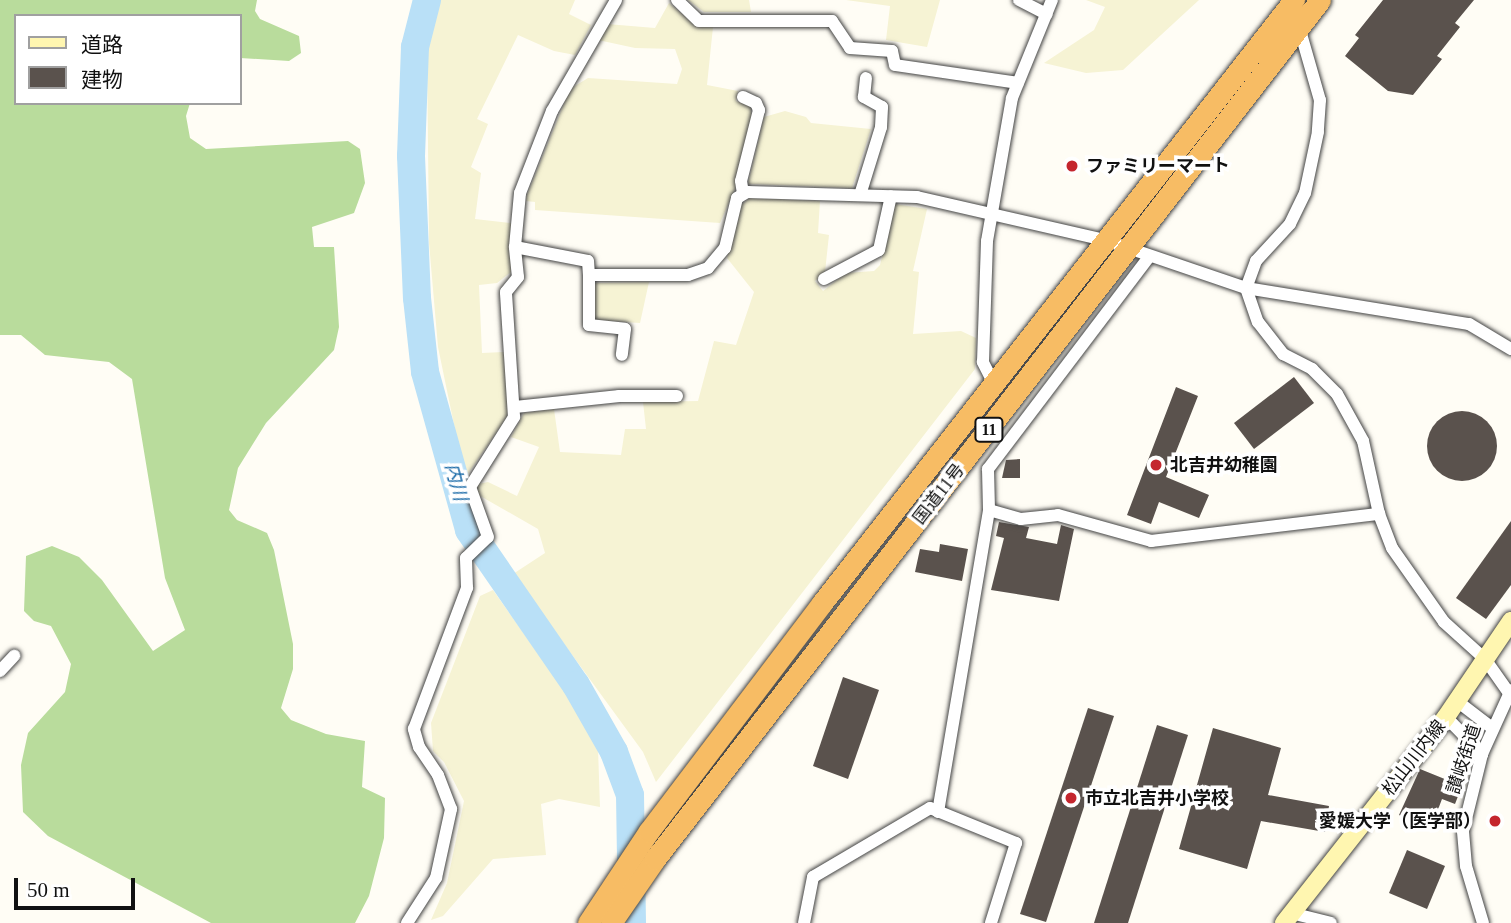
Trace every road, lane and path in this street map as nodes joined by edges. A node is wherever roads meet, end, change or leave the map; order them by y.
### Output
1 (616, 0) edge
2 (677, 0) edge
3 (1019, 0) edge
4 (1052, 0) edge
5 (1320, 0) edge
6 (1290, 9) edge
7 (1047, 13) junction
8 (866, 78) dead end
9 (1018, 83) junction
10 (743, 97) dead end
11 (743, 194) junction
12 (860, 195) junction
13 (891, 196) junction
14 (992, 213) junction
15 (1105, 240) junction
16 (515, 247) junction
17 (1129, 249) junction
18 (1149, 257) junction
19 (589, 275) junction
20 (824, 279) dead end
21 (1246, 288) junction
22 (1511, 349) edge
23 (622, 355) dead end
24 (994, 384) junction
25 (677, 396) dead end
26 (515, 407) junction
27 (989, 510) junction
28 (1379, 514) junction
29 (1511, 621) edge
30 (14, 656) dead end
31 (1485, 659) junction
32 (0, 671) edge
33 (1510, 693) edge
34 (1457, 701) junction
35 (1446, 717) junction
36 (1492, 729) junction
37 (1482, 754) junction
38 (938, 811) junction
39 (1287, 918) edge
40 (407, 923) edge
41 (588, 923) edge
42 (611, 923) edge
43 (804, 923) edge
44 (991, 923) edge
45 (1331, 923) edge
46 (1483, 923) edge

1 - 16 street
2 - 9 street
3 - 7 street
4 - 7 street
5 - 6 highway, 国道11号 / 11
6 - 15 highway, 国道11号 / 11
6 - 17 highway, 国道11号 / 11
6 - 21 street
7 - 9 street
8 - 12 street
9 - 14 street
10 - 11 street
11 - 12 street
11 - 19 street
12 - 13 street
13 - 14 street
13 - 20 street
14 - 15 street
14 - 24 street
15 - 17 street
15 - 24 highway, 国道11号 / 11
16 - 19 street
16 - 26 street
17 - 18 street
17 - 42 highway, 国道11号 / 11
18 - 21 street
18 - 27 street
19 - 23 street
21 - 22 street
21 - 28 street
24 - 41 highway, 国道11号 / 11
25 - 26 street
26 - 40 street
27 - 28 street
27 - 38 street
28 - 31 street
29 - 31 main road, 松山川内線
30 - 32 street
31 - 33 street
31 - 34 main road, 松山川内線
33 - 36 street, 讃岐街道
34 - 35 main road, 松山川内線
34 - 36 street
35 - 37 street
35 - 39 main road, 松山川内線
36 - 37 street, 讃岐街道
37 - 46 street, 讃岐街道
38 - 43 street
38 - 44 street
39 - 45 street

